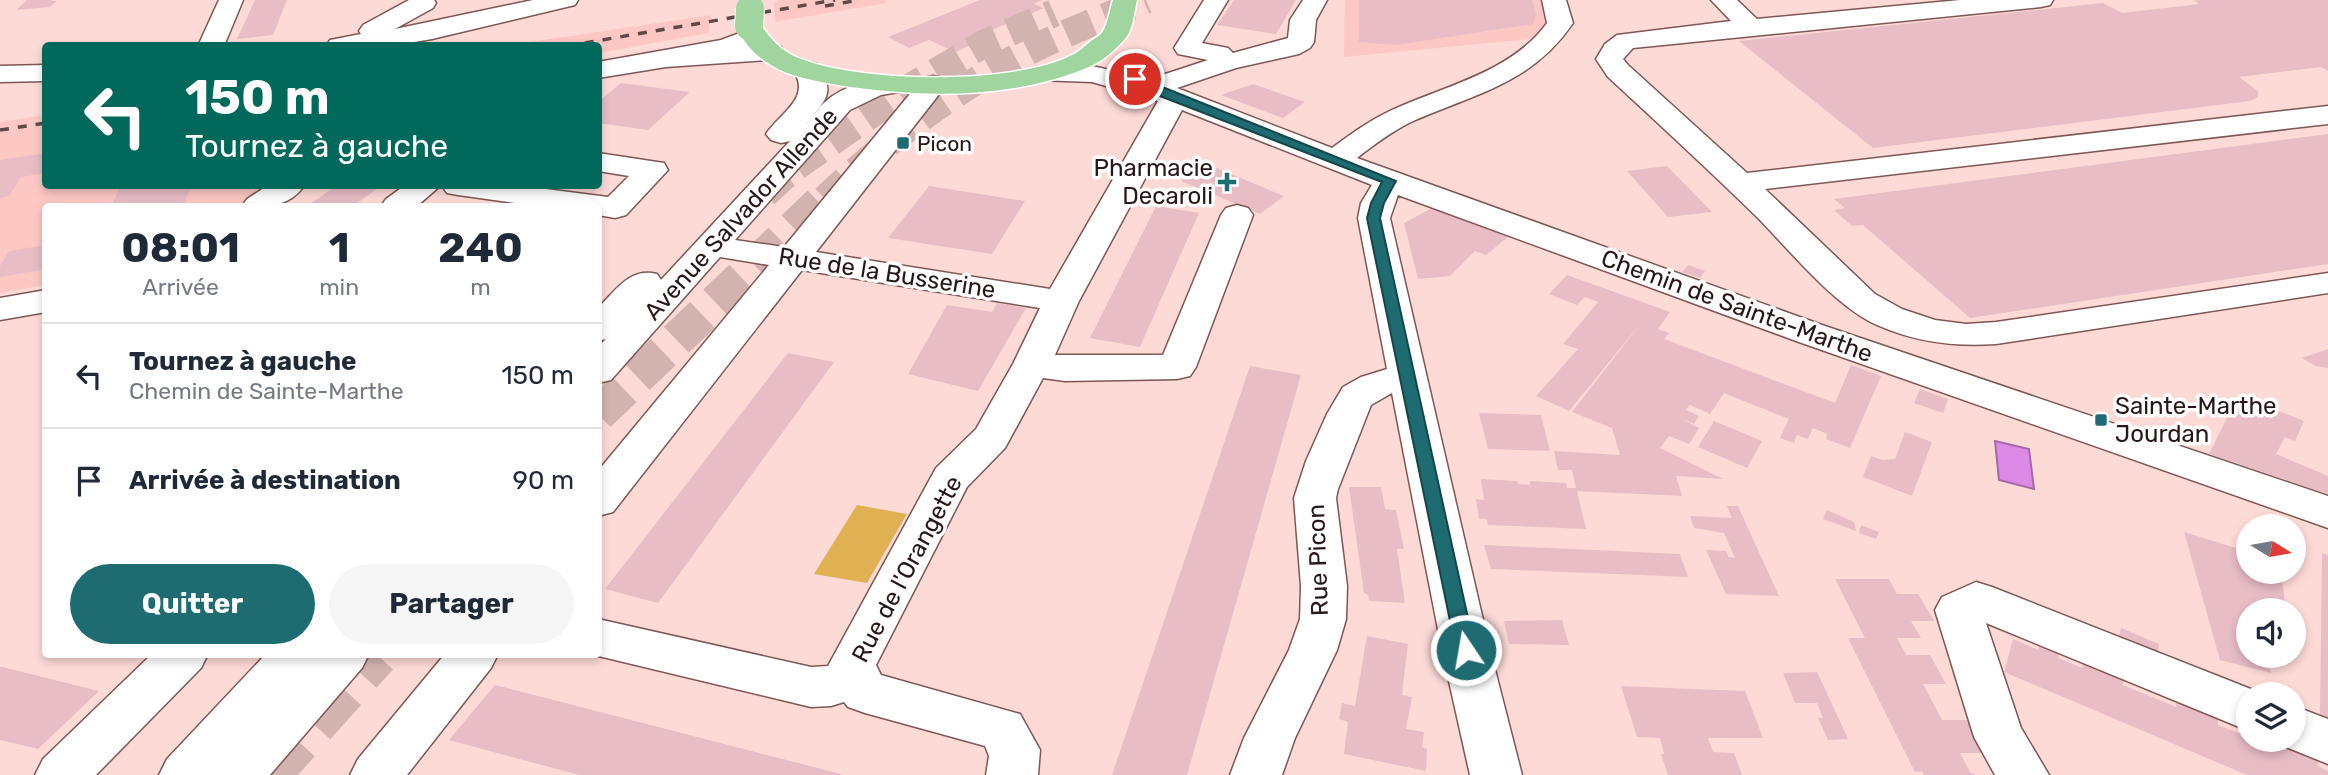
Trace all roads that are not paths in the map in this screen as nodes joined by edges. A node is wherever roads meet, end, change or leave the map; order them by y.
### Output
1 (231, 0) edge
2 (566, 0) edge
3 (1125, 0) edge
4 (1216, 0) edge
5 (1315, 0) edge
6 (1553, 0) edge
7 (1723, 0) edge
8 (1818, 0) edge
9 (2041, 0) edge
10 (422, 2) edge
11 (531, 8) junction
12 (1839, 19) junction
13 (756, 25) edge
14 (1751, 27) junction
15 (213, 42) edge
16 (347, 42) edge
17 (363, 42) edge
18 (1108, 43) junction
19 (1228, 62) junction
20 (602, 69) edge
21 (807, 70) junction
22 (42, 73) edge
23 (0, 74) edge
24 (1048, 74) junction
25 (917, 84) junction
26 (1163, 93) junction
27 (2328, 115) edge
28 (1336, 159) junction
29 (602, 163) edge
30 (1390, 181) junction
31 (1740, 183) junction
32 (284, 189) edge
33 (420, 189) edge
34 (479, 189) edge
35 (262, 203) edge
36 (401, 203) edge
37 (579, 203) edge
38 (602, 206) edge
39 (1237, 215) dead end
40 (712, 246) junction
41 (795, 257) junction
42 (2328, 283) edge
43 (1061, 301) junction
44 (42, 302) edge
45 (0, 309) edge
46 (602, 326) edge
47 (1032, 363) junction
48 (602, 367) edge
49 (1409, 377) junction
50 (602, 496) edge
51 (2328, 512) edge
52 (602, 639) edge
53 (180, 658) edge
54 (293, 658) edge
55 (341, 658) edge
56 (471, 658) edge
57 (853, 679) junction
58 (2236, 705) edge
59 (2306, 733) edge
60 (2328, 742) edge
61 (61, 775) edge
62 (185, 775) edge
63 (237, 775) edge
64 (376, 775) edge
65 (1012, 775) edge
66 (1256, 775) edge
67 (1496, 775) edge
68 (2023, 775) edge

1 - 15 street
2 - 11 street
3 - 18 main road
4 - 19 street
5 - 19 street
6 - 28 street
7 - 14 street
8 - 12 street
9 - 12 street
10 - 11 street
10 - 16 street
11 - 17 street
12 - 14 street
13 - 20 street
13 - 21 main road
14 - 31 street
18 - 24 main road
18 - 26 street, Chemin de Sainte-Marthe
19 - 26 street
21 - 25 main road
21 - 46 street, Avenue Salvador Allende
22 - 23 street
24 - 25 main road
24 - 26 street, Chemin de Sainte-Marthe
25 - 40 street, Avenue Salvador Allende
25 - 41 street
26 - 28 street, Chemin de Sainte-Marthe
26 - 43 street, Rue de l'Orangette
27 - 31 street
28 - 30 street, Chemin de Sainte-Marthe
29 - 38 street
30 - 49 street
30 - 51 street, Chemin de Sainte-Marthe
31 - 42 street
32 - 35 street
33 - 36 street
34 - 37 street
39 - 47 street
40 - 41 street, Rue de la Busserine
40 - 48 street, Avenue Salvador Allende
41 - 43 street, Rue de la Busserine
41 - 50 street
43 - 47 street, Rue de l'Orangette
44 - 45 street
47 - 57 street, Rue de l'Orangette
49 - 66 street, Rue Picon
49 - 67 street
52 - 57 street
53 - 61 street
54 - 62 street
55 - 63 street
56 - 64 street
57 - 65 street, Rue de l'Orangette
58 - 68 street
59 - 60 street

